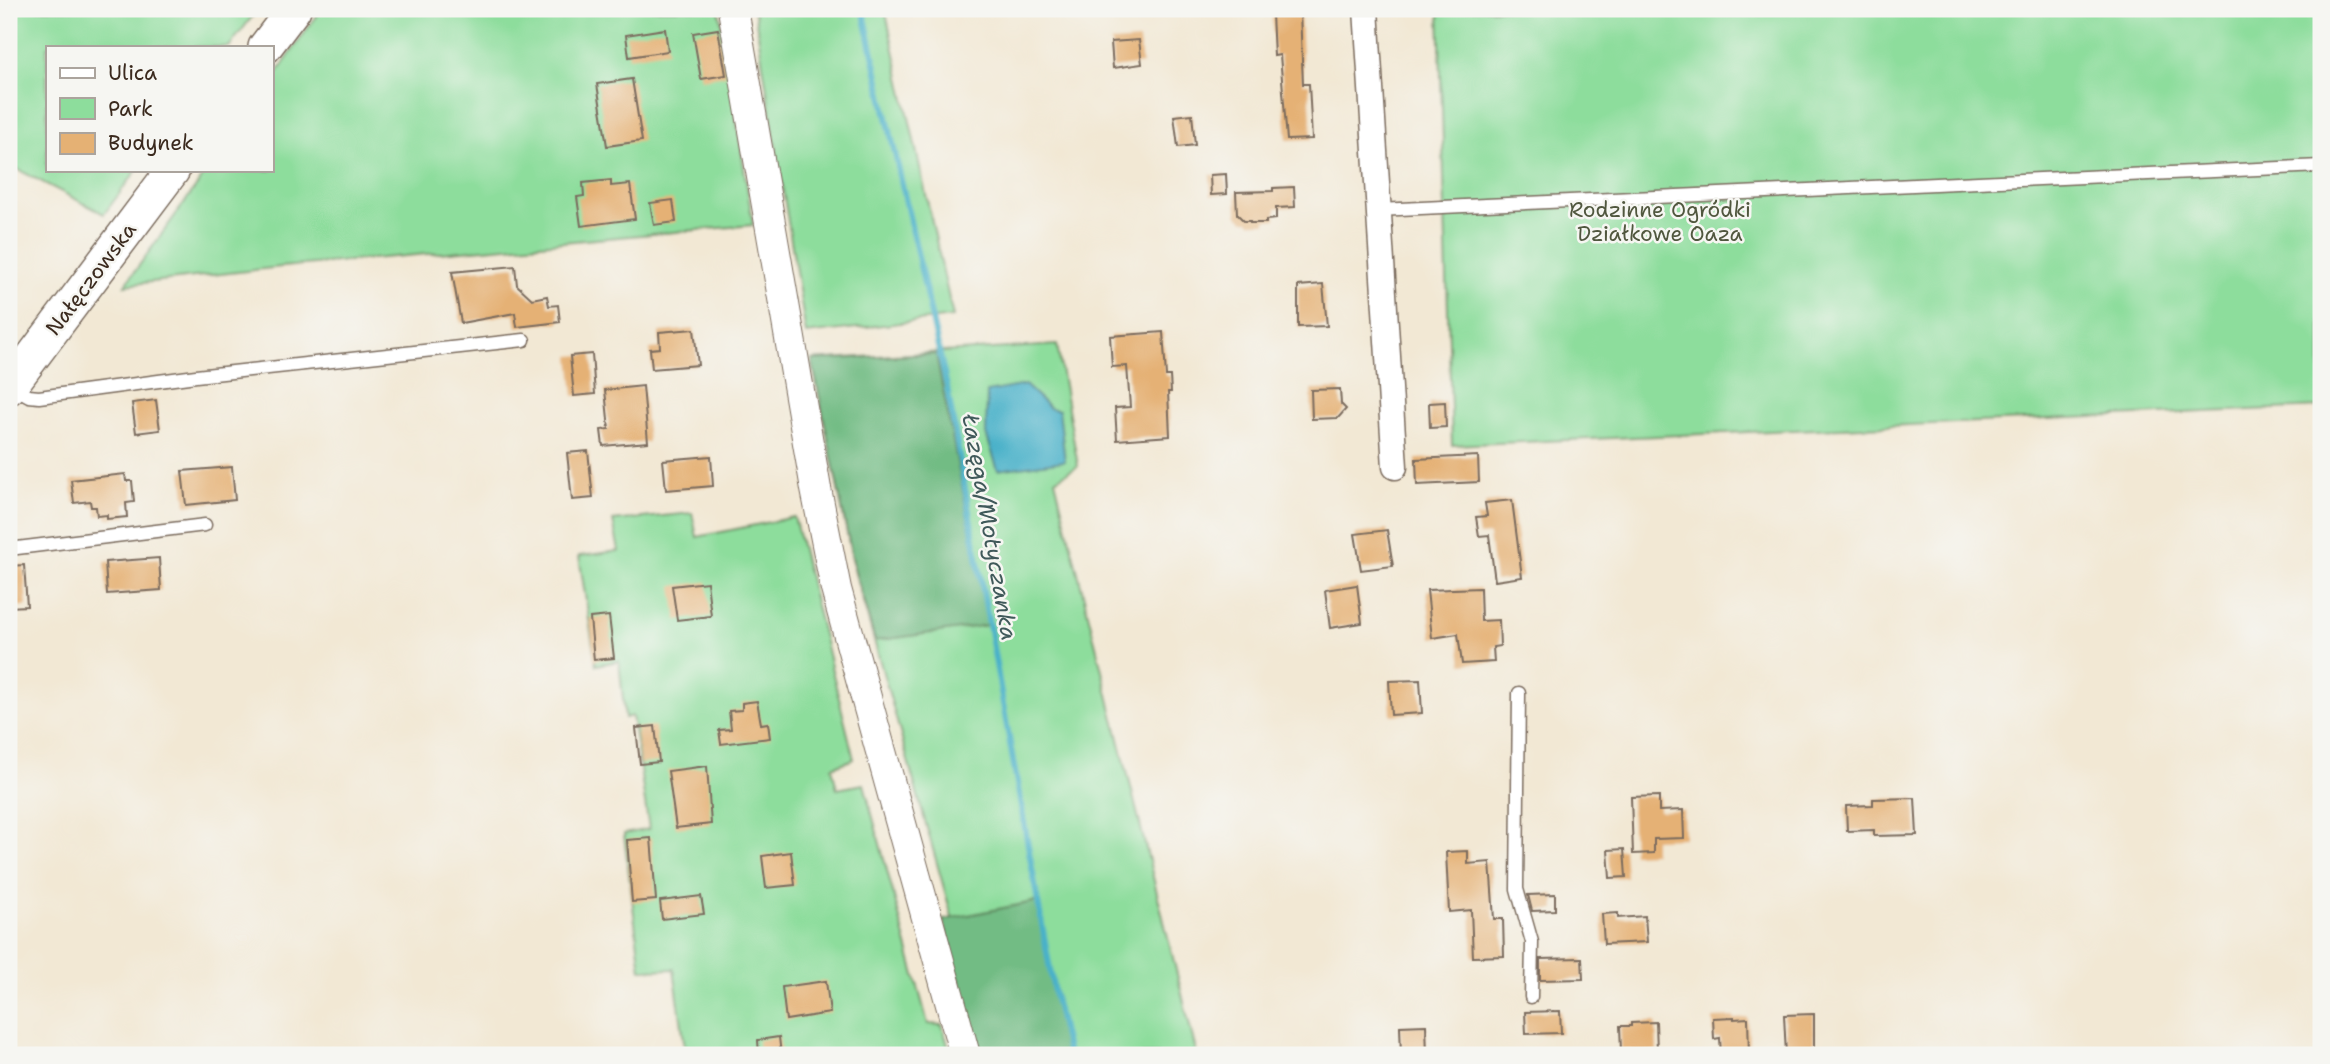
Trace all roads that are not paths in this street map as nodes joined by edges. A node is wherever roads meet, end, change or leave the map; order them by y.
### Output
1 (294, 9) edge
2 (733, 9) edge
3 (1366, 9) edge
4 (266, 46) edge
5 (2321, 166) edge
6 (171, 172) edge
7 (1378, 210) junction
8 (524, 341) dead end
9 (11, 381) edge
10 (1395, 467) dead end
11 (205, 525) dead end
12 (9, 550) edge
13 (1519, 693) dead end
14 (1531, 998) dead end
15 (965, 1055) edge

1 - 4 main road
2 - 15 street
3 - 7 street
5 - 7 lane
6 - 9 main road, Nałęczowska
7 - 10 street
8 - 9 lane
11 - 12 lane
13 - 14 lane

